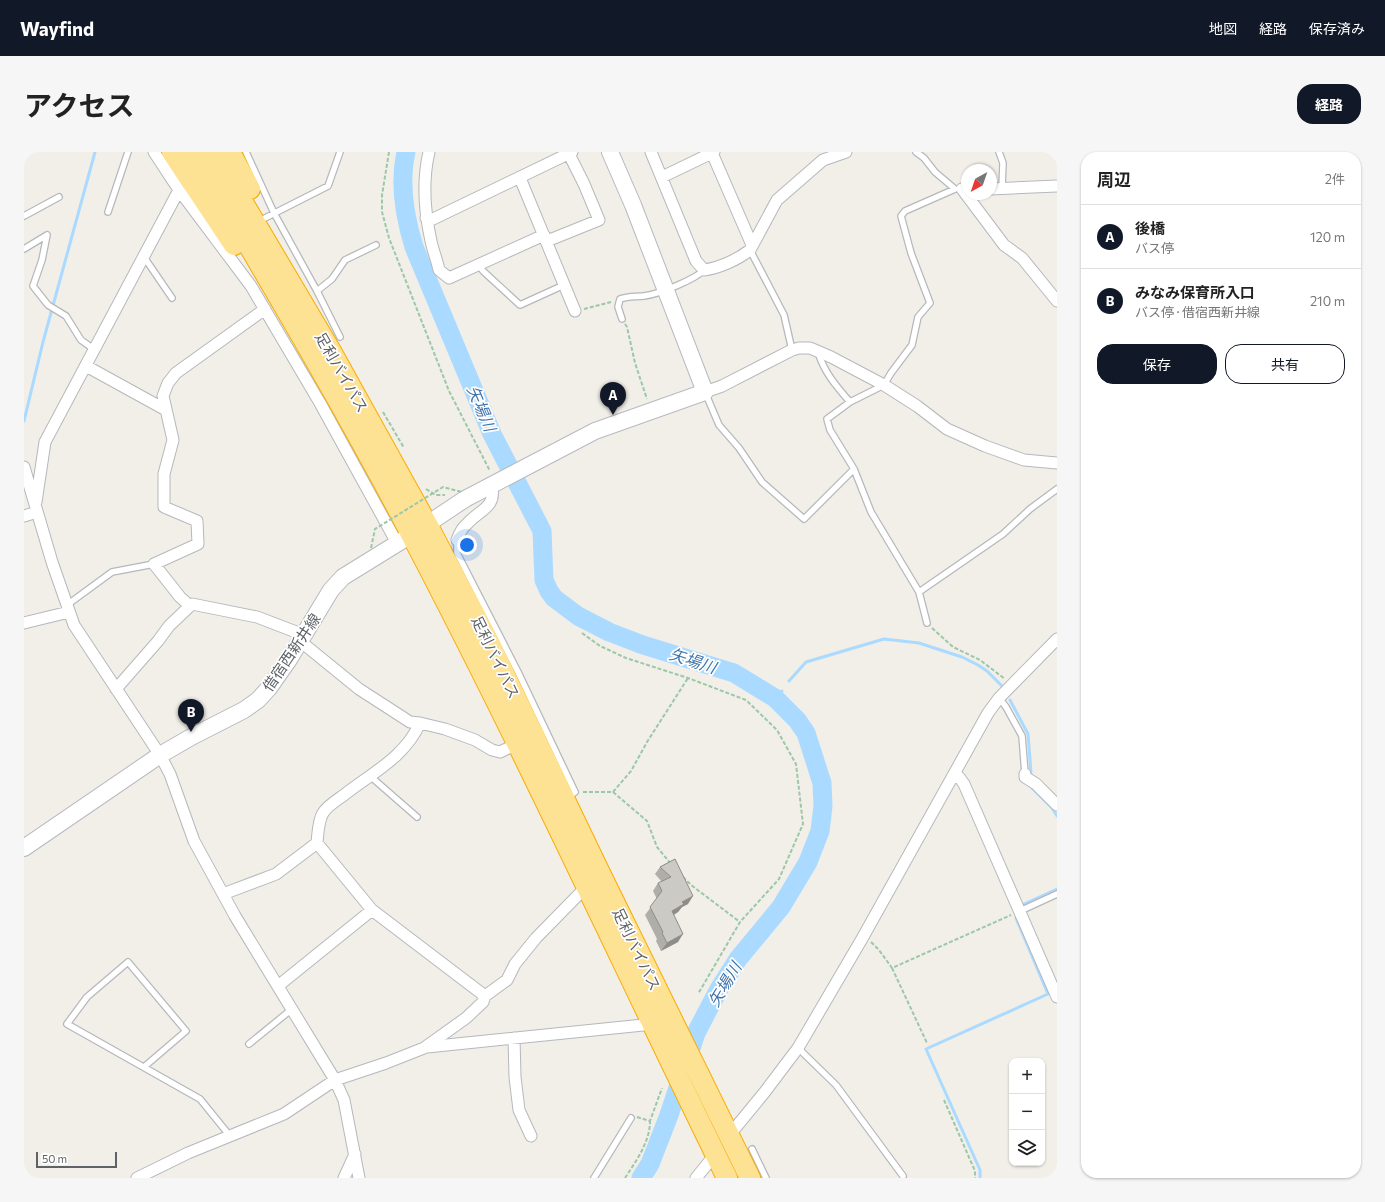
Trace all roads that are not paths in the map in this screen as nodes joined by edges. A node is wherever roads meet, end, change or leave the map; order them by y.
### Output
1 (128, 152) edge
2 (154, 152) edge
3 (172, 152) edge
4 (194, 152) edge
5 (213, 152) edge
6 (230, 152) edge
7 (246, 152) edge
8 (340, 152) edge
9 (610, 152) edge
10 (651, 152) edge
11 (713, 152) edge
12 (846, 152) edge
13 (916, 152) edge
14 (999, 152) edge
15 (429, 153) edge
16 (570, 153) edge
17 (662, 177) junction
18 (520, 178) junction
19 (1057, 186) edge
20 (961, 188) edge
21 (997, 188) edge
22 (961, 189) edge
23 (179, 190) junction
24 (60, 197) dead end
25 (970, 200) edge
26 (108, 212) dead end
27 (24, 216) edge
28 (270, 216) junction
29 (426, 218) junction
30 (545, 238) junction
31 (257, 244) junction
32 (376, 244) dead end
33 (751, 248) junction
34 (24, 249) edge
35 (144, 257) junction
36 (478, 264) junction
37 (704, 270) junction
38 (564, 285) junction
39 (665, 289) junction
40 (317, 291) junction
41 (172, 298) dead end
42 (1057, 301) edge
43 (265, 309) junction
44 (575, 311) road end
45 (622, 319) road end
46 (335, 344) junction
47 (309, 349) junction
48 (95, 350) junction
49 (792, 350) junction
50 (817, 350) junction
51 (86, 366) junction
52 (884, 386) junction
53 (705, 392) junction
54 (850, 402) junction
55 (166, 410) junction
56 (1057, 463) edge
57 (24, 467) edge
58 (854, 469) junction
59 (496, 482) junction
60 (1057, 490) edge
61 (36, 508) junction
62 (24, 516) edge
63 (412, 534) junction
64 (457, 540) joint
65 (154, 564) junction
66 (919, 592) junction
67 (190, 606) junction
68 (68, 608) junction
69 (24, 623) edge
70 (927, 623) road end
71 (302, 638) junction
72 (1057, 639) edge
73 (116, 689) junction
74 (999, 698) junction
75 (420, 723) junction
76 (517, 744) junction
77 (160, 755) junction
78 (954, 774) junction
79 (1025, 774) joint
80 (370, 776) junction
81 (570, 796) junction
82 (1057, 805) edge
83 (417, 817) dead end
84 (317, 843) junction
85 (24, 847) edge
86 (587, 886) junction
87 (223, 894) junction
88 (1057, 894) edge
89 (372, 910) junction
90 (1020, 911) junction
91 (278, 986) junction
92 (485, 996) junction
93 (1057, 997) edge
94 (292, 1009) junction
95 (653, 1024) junction
96 (514, 1038) junction
97 (249, 1044) dead end
98 (424, 1048) junction
99 (798, 1048) junction
100 (144, 1067) junction
101 (335, 1080) junction
102 (631, 1118) road end
103 (729, 1135) junction
104 (230, 1136) junction
105 (530, 1136) dead end
106 (752, 1149) dead end
107 (355, 1154) junction
108 (715, 1154) junction
109 (903, 1176) dead end
110 (137, 1178) edge
111 (344, 1178) edge
112 (359, 1178) edge
113 (594, 1178) edge
114 (696, 1178) edge
115 (727, 1178) edge
116 (750, 1178) edge
117 (766, 1178) edge

1 - 26 lane
2 - 23 street
3 - 47 highway
4 - 31 highway, 足利バイパス
5 - 31 highway, 足利バイパス
6 - 28 highway
7 - 28 lane
8 - 28 lane
9 - 39 street
10 - 17 street
11 - 17 street
11 - 33 street
12 - 33 street
13 - 20 lane
14 - 21 lane
15 - 29 street
16 - 18 street
16 - 30 street
17 - 37 street
18 - 29 street
18 - 30 street
19 - 21 street
22 - 52 lane
23 - 35 street
23 - 43 street
24 - 27 lane
25 - 42 street
28 - 40 lane
28 - 46 highway
29 - 36 street
30 - 36 street
30 - 38 street
31 - 46 highway, 足利バイパス
31 - 47 highway, 足利バイパス
32 - 40 lane
33 - 37 street
33 - 49 lane
34 - 48 lane
35 - 41 lane
35 - 48 street
36 - 38 lane
37 - 39 lane
38 - 44 street
39 - 45 lane
39 - 53 street
40 - 46 lane
43 - 55 street
43 - 63 street
46 - 63 highway, 足利バイパス
47 - 63 highway, 足利バイパス
48 - 51 street
49 - 50 street
49 - 53 street
50 - 52 street
50 - 54 lane
51 - 55 street
51 - 61 street
52 - 54 lane
52 - 56 street
53 - 58 lane
53 - 59 street, 借宿西新井線
54 - 58 lane
55 - 65 street
57 - 61 street
58 - 66 lane
59 - 63 street, 借宿西新井線
59 - 64 street
60 - 66 lane
61 - 62 street
61 - 68 street
63 - 71 street, 借宿西新井線
63 - 76 highway, 足利バイパス
63 - 81 highway, 足利バイパス
64 - 81 lane
65 - 67 street
65 - 68 lane
66 - 70 lane
67 - 71 street
67 - 73 street
68 - 69 street
68 - 73 street
71 - 75 street
71 - 77 street, 借宿西新井線
72 - 74 street
73 - 77 street
74 - 78 street
74 - 79 lane
75 - 76 street
75 - 80 street
76 - 86 highway, 足利バイパス
77 - 85 street, 借宿西新井線
77 - 87 street
78 - 90 street
78 - 99 street
79 - 82 street
80 - 83 lane
80 - 84 street
81 - 103 highway, 足利バイパス
84 - 87 street
84 - 89 street
86 - 92 street
86 - 95 highway, 足利バイパス
87 - 91 street
88 - 90 lane
89 - 91 street
89 - 92 street
90 - 93 street
91 - 94 street
92 - 98 street
94 - 97 lane
94 - 101 street
95 - 96 street
95 - 108 highway, 足利バイパス
96 - 98 street
96 - 105 street
98 - 101 street
99 - 103 street
99 - 109 lane
100 - 100 lane
100 - 104 lane
101 - 104 street
101 - 107 street
102 - 113 lane
103 - 108 street
103 - 116 highway, 足利バイパス
104 - 110 street
106 - 117 lane
107 - 111 street
107 - 112 street
108 - 114 street
108 - 115 highway, 足利バイパス

